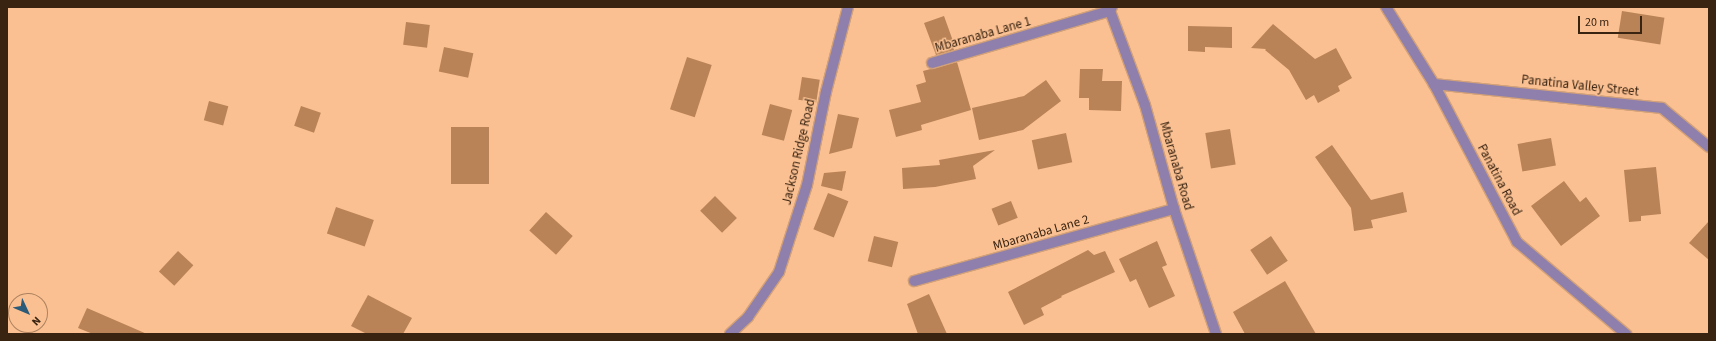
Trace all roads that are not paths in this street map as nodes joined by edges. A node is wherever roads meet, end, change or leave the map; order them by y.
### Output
1 (848, 7) edge
2 (1386, 7) edge
3 (1111, 9) edge
4 (932, 63) dead end
5 (1434, 84) junction
6 (1709, 147) edge
7 (1174, 209) junction
8 (914, 281) dead end
9 (730, 334) edge
10 (1216, 334) edge
11 (1626, 334) edge

1 - 9 street, Jackson Ridge Road
2 - 5 street, Panatina Road
3 - 4 street, Mbaranaba Lane 1
3 - 7 street, Mbaranaba Road
5 - 6 street, Panatina Valley Street
5 - 11 street, Panatina Road
7 - 8 street, Mbaranaba Lane 2
7 - 10 street, Mbaranaba Road

